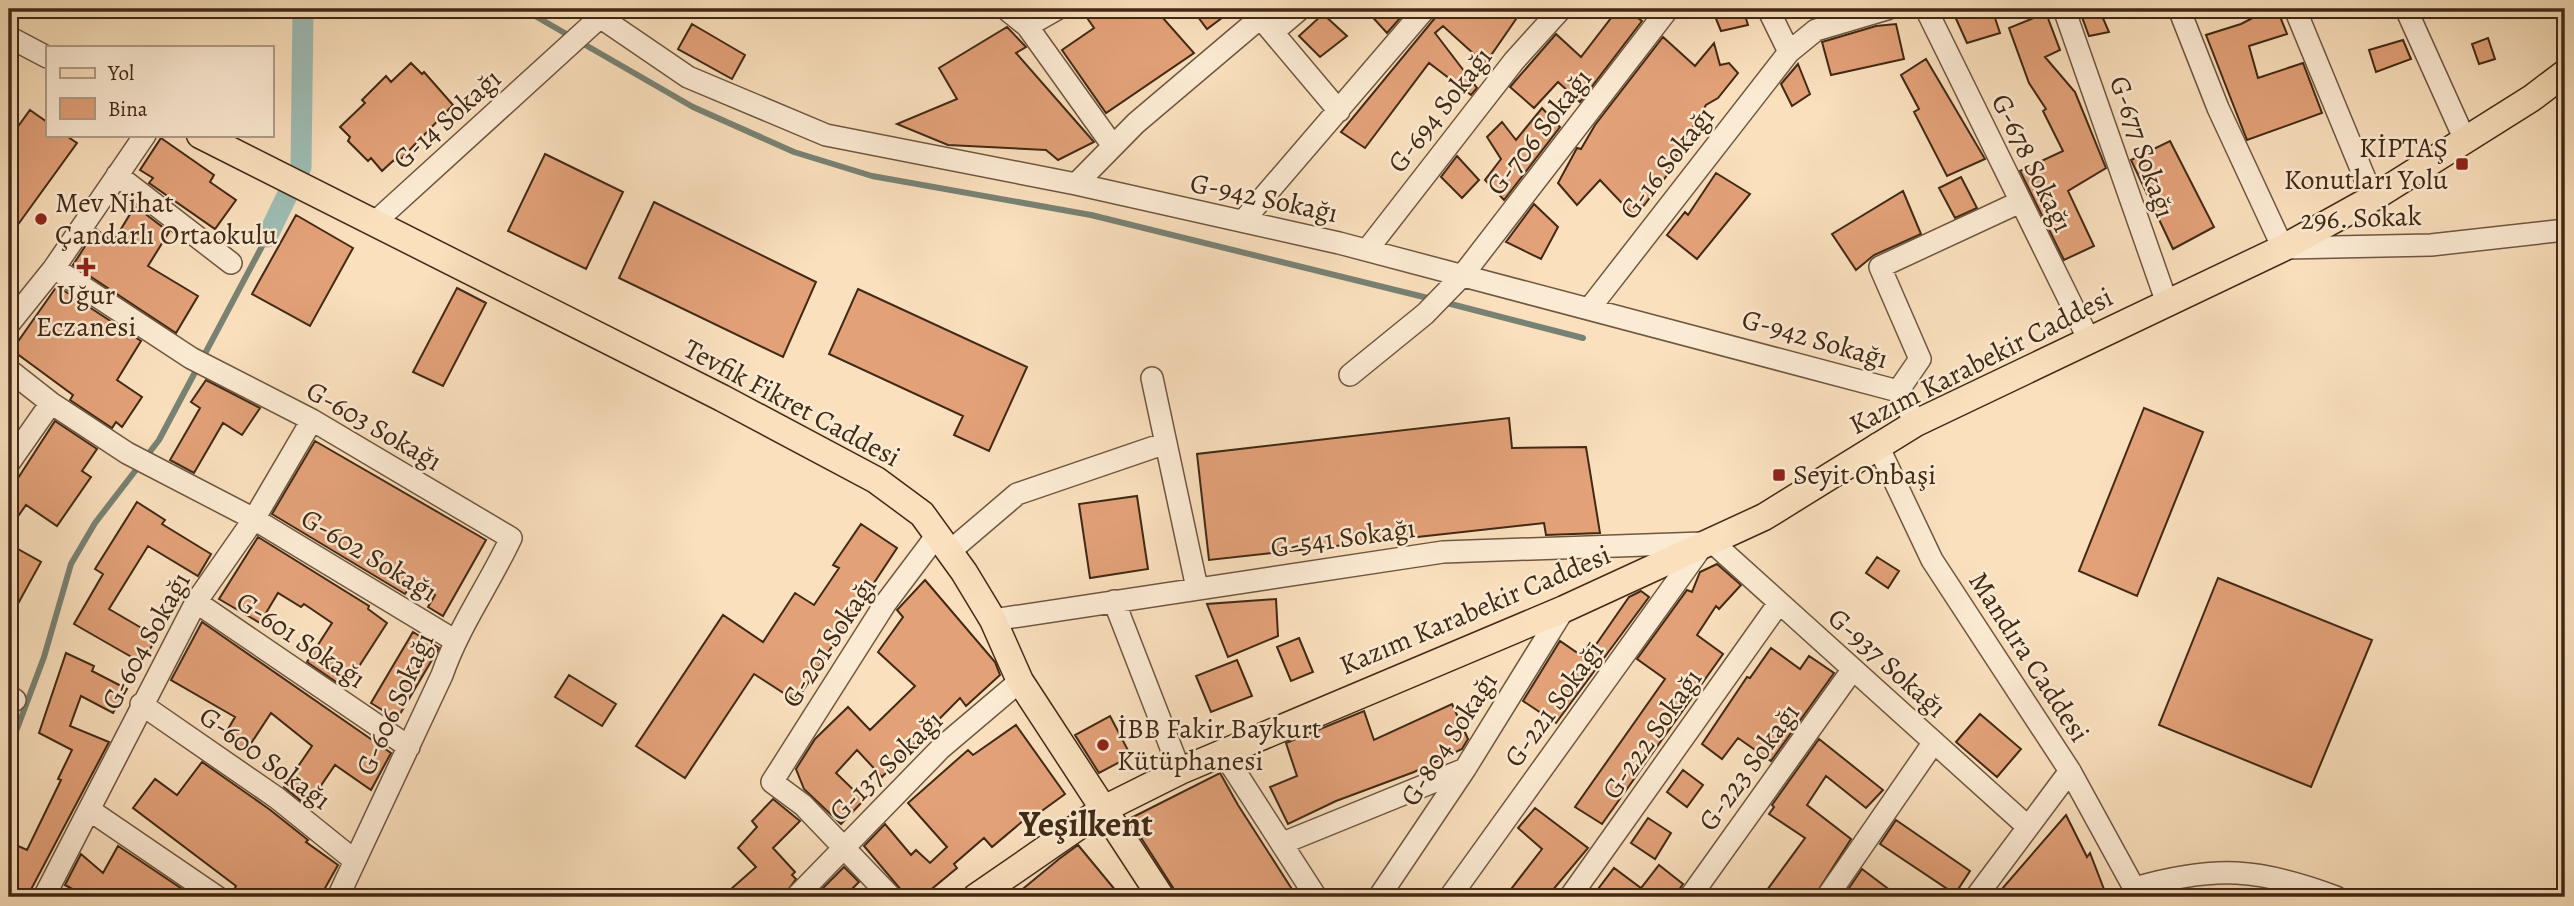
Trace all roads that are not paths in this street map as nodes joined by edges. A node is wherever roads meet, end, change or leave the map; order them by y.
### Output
1 (1006, 9) edge
2 (1057, 9) edge
3 (1300, 9) edge
4 (1425, 9) edge
5 (1561, 9) edge
6 (1668, 9) edge
7 (1768, 9) edge
8 (1887, 9) edge
9 (1926, 9) edge
10 (2064, 9) edge
11 (2179, 9) edge
12 (2295, 9) edge
13 (2406, 9) edge
14 (600, 18) edge
15 (1262, 20) edge
16 (1027, 26) junction
17 (9, 37) edge
18 (1789, 52) junction
19 (46, 56) edge
20 (2565, 73) edge
21 (1339, 111) junction
22 (144, 136) edge
23 (202, 136) edge
24 (2465, 140) junction
25 (1113, 146) junction
26 (117, 175) junction
27 (1076, 184) junction
28 (2374, 198) junction
29 (2020, 202) junction
30 (1243, 221) junction
31 (374, 223) junction
32 (2565, 230) edge
33 (2283, 248) junction
34 (1367, 250) junction
35 (231, 262) dead end
36 (54, 268) junction
37 (1457, 281) junction
38 (2167, 303) junction
39 (1589, 309) junction
40 (9, 324) edge
41 (2090, 342) junction
42 (9, 370) edge
43 (1350, 375) dead end
44 (1152, 377) dead end
45 (1898, 391) junction
46 (51, 403) junction
47 (312, 420) junction
48 (1916, 423) junction
49 (1166, 443) junction
50 (1877, 444) junction
51 (9, 463) edge
52 (254, 519) junction
53 (511, 538) joint
54 (1707, 542) junction
55 (943, 543) junction
56 (1197, 588) junction
57 (1114, 601) junction
58 (196, 602) junction
59 (1779, 603) junction
60 (1564, 609) junction
61 (993, 620) junction
62 (454, 640) junction
63 (1853, 670) junction
64 (1020, 681) junction
65 (141, 704) junction
66 (1934, 742) junction
67 (409, 747) junction
68 (1222, 751) junction
69 (1465, 769) junction
70 (1180, 771) junction
71 (2070, 771) junction
72 (1102, 810) junction
73 (91, 811) junction
74 (2027, 826) junction
75 (1283, 844) junction
76 (842, 848) junction
77 (354, 860) junction
78 (2280, 887) edge
79 (2134, 894) edge
80 (46, 896) edge
81 (217, 897) edge
82 (338, 897) edge
83 (796, 897) edge
84 (891, 897) edge
85 (976, 897) edge
86 (1161, 897) edge
87 (1316, 897) edge
88 (1379, 897) edge
89 (1450, 897) edge
90 (1570, 897) edge
91 (1690, 897) edge
92 (1827, 897) edge
93 (1976, 897) edge
94 (2336, 897) edge

1 - 16 street
2 - 16 street
3 - 15 street
4 - 21 street
5 - 34 street, G-694 Sokağı
6 - 37 street, G-706 Sokağı
7 - 18 street
8 - 18 street, G-16 Sokağı
9 - 29 street, G-678 Sokağı
10 - 38 street, G-677 Sokağı
11 - 33 street
12 - 28 street
13 - 24 street
14 - 27 street, G-942 Sokağı
14 - 31 street, G-14 Sokağı
15 - 21 street
15 - 25 street
16 - 25 street
17 - 19 street
18 - 39 street, G-16 Sokağı
20 - 24 main road, Kazım Karabekir Caddesi
21 - 30 street
22 - 26 street
23 - 31 main road, Tevfik Fikret Caddesi
24 - 28 main road, Kazım Karabekir Caddesi
25 - 27 street
26 - 35 street
26 - 36 street
27 - 30 street, G-942 Sokağı
28 - 33 main road, Kazım Karabekir Caddesi
29 - 41 street, G-678 Sokağı
29 - 45 street
30 - 34 street, G-942 Sokağı
31 - 55 main road, Tevfik Fikret Caddesi
32 - 33 street, 296. Sokak
33 - 38 main road, Kazım Karabekir Caddesi
34 - 37 street, G-942 Sokağı
36 - 40 street
36 - 47 street, G-603 Sokağı
37 - 39 street, G-942 Sokağı
37 - 43 street, G-706 Sokağı
38 - 41 main road, Kazım Karabekir Caddesi
39 - 45 street, G-942 Sokağı
41 - 48 main road, Kazım Karabekir Caddesi
42 - 46 street, G-602 Sokağı
44 - 49 street
45 - 48 street, G-942 Sokağı
46 - 51 street
46 - 52 street, G-602 Sokağı
47 - 52 street, G-604 Sokağı
47 - 53 street, G-603 Sokağı
48 - 50 main road, Kazım Karabekir Caddesi
49 - 55 street, G-201 Sokağı
49 - 56 street
50 - 54 main road, Kazım Karabekir Caddesi
50 - 71 street, Mandıra Caddesi
52 - 58 street, G-604 Sokağı
52 - 62 street, G-602 Sokağı
53 - 62 street, G-606 Sokağı
54 - 56 street, G-541 Sokağı
54 - 59 street, G-937 Sokağı
54 - 60 main road, Kazım Karabekir Caddesi
54 - 89 street, G-221 Sokağı
55 - 61 main road, Tevfik Fikret Caddesi
55 - 76 street, G-201 Sokağı
56 - 57 street, G-541 Sokağı
57 - 61 street, G-541 Sokağı
57 - 70 street
58 - 65 street, G-604 Sokağı
58 - 67 street, G-601 Sokağı
59 - 63 street, G-937 Sokağı
59 - 90 street, G-222 Sokağı
60 - 68 main road, Kazım Karabekir Caddesi
60 - 69 street, G-804 Sokağı
61 - 64 main road, Tevfik Fikret Caddesi
62 - 67 street, G-606 Sokağı
63 - 66 street, G-937 Sokağı
63 - 91 street, G-223 Sokağı
64 - 72 main road, Tevfik Fikret Caddesi
64 - 76 street, G-137 Sokağı
65 - 73 street, G-604 Sokağı
65 - 77 street, G-600 Sokağı
66 - 74 street, G-937 Sokağı
66 - 92 street
67 - 77 street, G-606 Sokağı
68 - 70 main road, Kazım Karabekir Caddesi
68 - 75 street
69 - 75 street
69 - 88 street, G-804 Sokağı
70 - 72 main road, Kazım Karabekir Caddesi
71 - 74 street
71 - 79 street, Mandıra Caddesi
72 - 85 main road, Kazım Karabekir Caddesi
72 - 86 main road, Tevfik Fikret Caddesi
73 - 80 street, G-604 Sokağı
73 - 81 street
74 - 93 street
75 - 87 street
76 - 83 street, G-137 Sokağı
76 - 84 street
77 - 82 street, G-606 Sokağı
78 - 79 street
78 - 94 street

